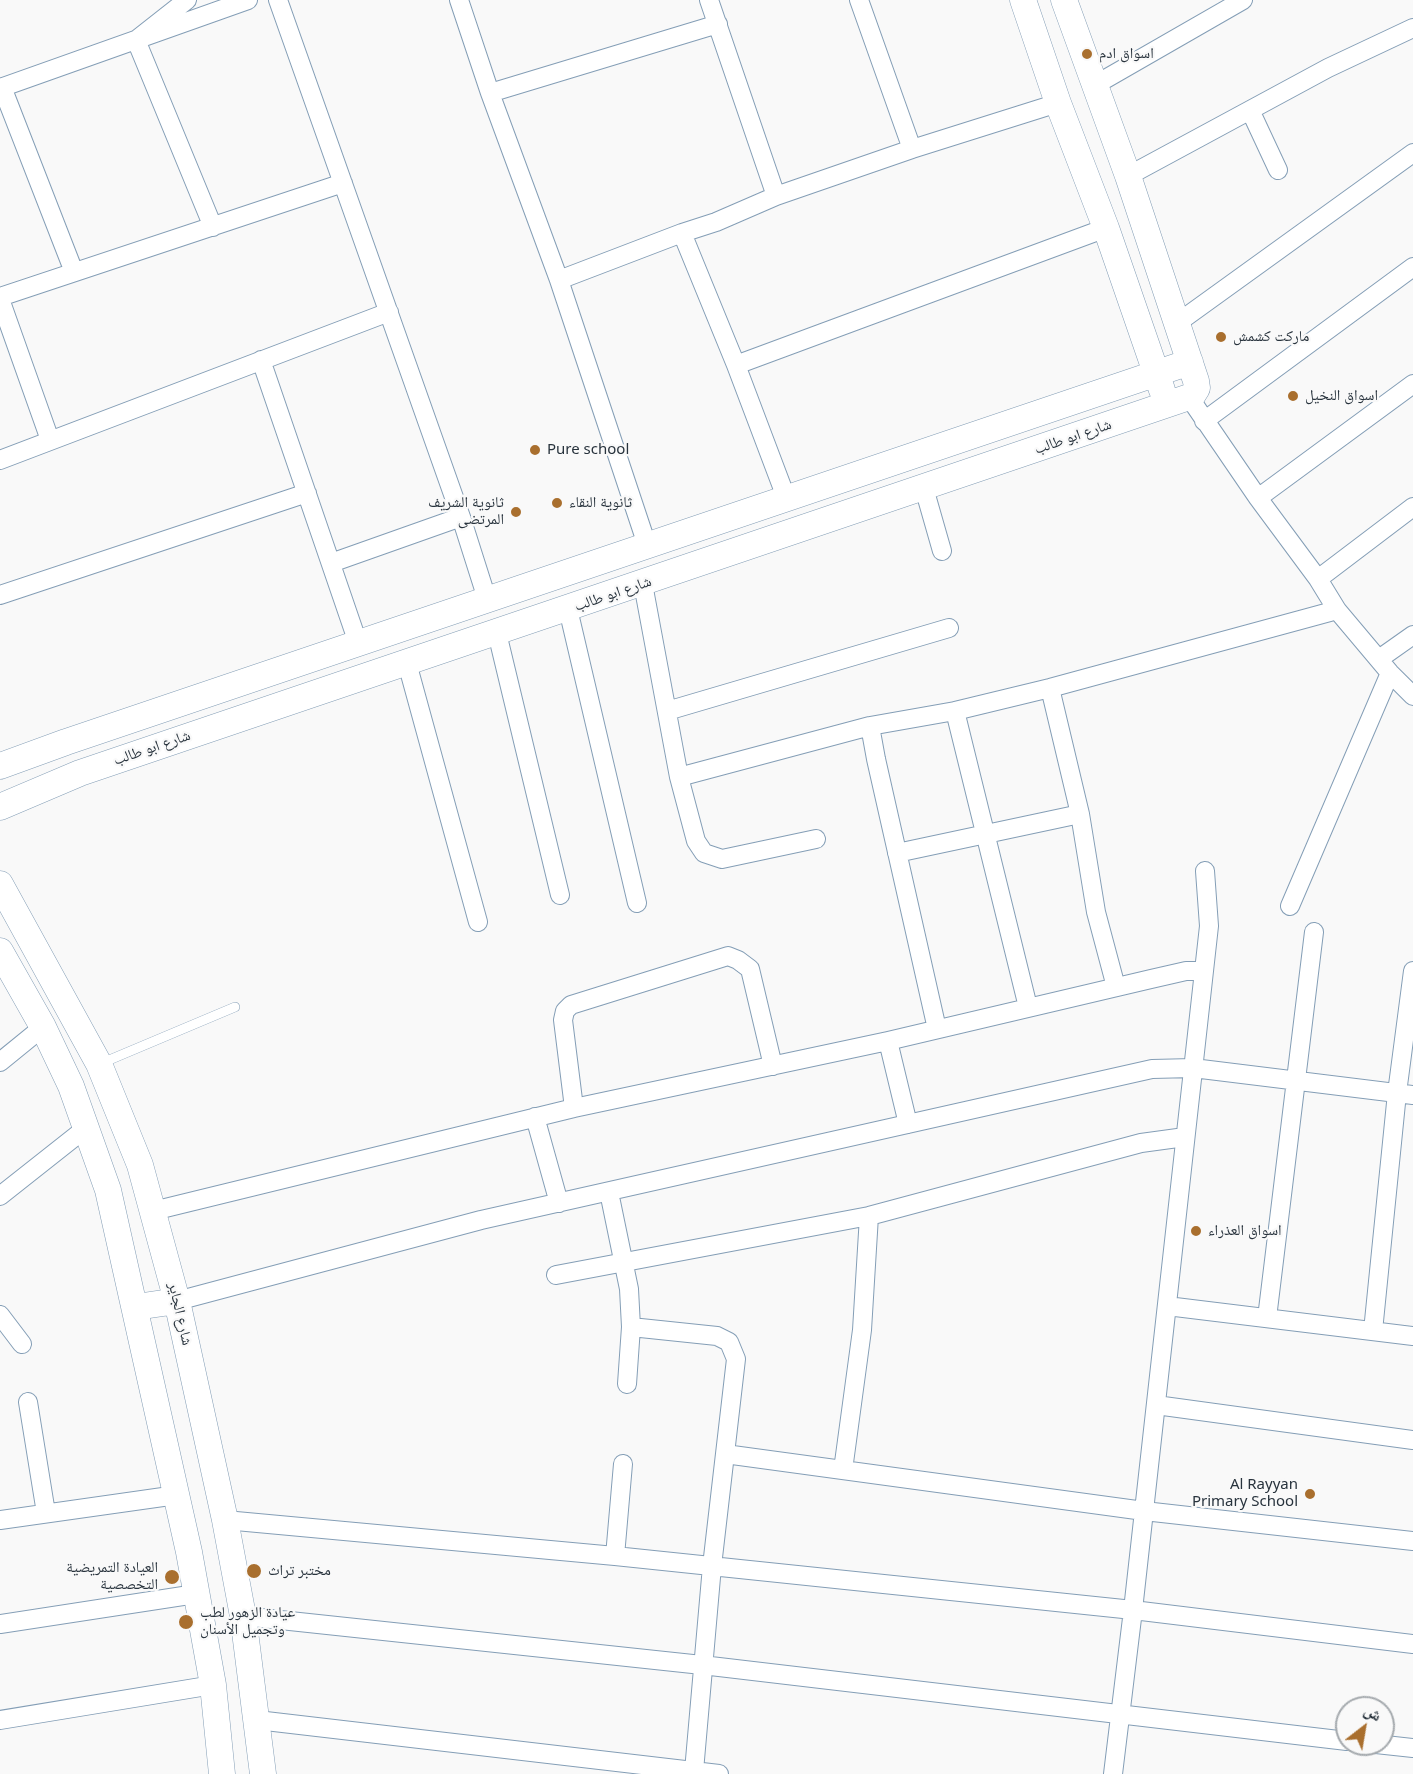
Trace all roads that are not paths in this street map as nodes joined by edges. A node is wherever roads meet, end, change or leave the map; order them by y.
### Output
1 (187, 0) edge
2 (248, 0) edge
3 (278, 0) edge
4 (459, 0) edge
5 (709, 0) edge
6 (859, 0) edge
7 (1023, 0) edge
8 (1243, 0) edge
9 (1067, 1) edge
10 (718, 24) junction
11 (1413, 28) edge
12 (136, 40) junction
13 (1095, 85) junction
14 (1, 87) edge
15 (490, 93) junction
16 (1058, 103) junction
17 (1250, 110) junction
18 (912, 149) junction
19 (1413, 153) edge
20 (1278, 170) dead end
21 (1128, 176) junction
22 (343, 183) junction
23 (776, 196) junction
24 (213, 226) junction
25 (1106, 228) junction
26 (682, 233) junction
27 (1413, 267) edge
28 (74, 272) junction
29 (559, 280) junction
30 (0, 298) edge
31 (389, 312) junction
32 (1176, 324) junction
33 (261, 360) junction
34 (1190, 362) junction
35 (736, 364) junction
36 (1157, 373) junction
37 (1413, 384) edge
38 (1178, 401) junction
39 (1204, 421) junction
40 (984, 431) junction
41 (50, 440) junction
42 (0, 460) edge
43 (996, 464) junction
44 (924, 488) junction
45 (784, 492) dead end
46 (307, 493) junction
47 (1258, 498) junction
48 (1413, 507) edge
49 (461, 517) junction
50 (647, 545) junction
51 (942, 551) dead end
52 (331, 563) junction
53 (1318, 579) junction
54 (643, 584) junction
55 (0, 595) edge
56 (487, 599) junction
57 (568, 609) junction
58 (1337, 610) junction
59 (949, 628) dead end
60 (497, 633) junction
61 (1413, 635) edge
62 (358, 643) junction
63 (407, 663) junction
64 (1385, 666) junction
65 (1050, 688) junction
66 (1413, 696) edge
67 (667, 711) junction
68 (955, 711) junction
69 (870, 726) junction
70 (66, 742) junction
71 (0, 766) edge
72 (80, 773) junction
73 (679, 777) junction
74 (0, 807) edge
75 (1080, 814) junction
76 (985, 835) junction
77 (816, 839) dead end
78 (897, 853) junction
79 (1205, 871) dead end
80 (0, 884) edge
81 (560, 895) dead end
82 (637, 903) dead end
83 (1290, 906) dead end
84 (478, 922) dead end
85 (1314, 932) dead end
86 (0, 951) edge
87 (1203, 971) junction
88 (1413, 971) edge
89 (1116, 987) junction
90 (235, 1007) dead end
91 (1028, 1007) junction
92 (43, 1027) junction
93 (937, 1029) junction
94 (888, 1041) junction
95 (0, 1062) edge
96 (99, 1064) junction
97 (773, 1066) junction
98 (1193, 1068) junction
99 (1295, 1081) junction
100 (1405, 1094) edge
101 (574, 1108) junction
102 (535, 1117) junction
103 (908, 1124) junction
104 (86, 1128) junction
105 (1185, 1137) junction
106 (609, 1192) junction
107 (0, 1196) edge
108 (559, 1203) junction
109 (153, 1211) junction
110 (869, 1216) junction
111 (624, 1264) junction
112 (556, 1275) dead end
113 (177, 1301) junction
114 (1167, 1306) junction
115 (135, 1307) junction
116 (0, 1315) edge
117 (1267, 1318) junction
118 (631, 1327) junction
119 (1373, 1331) junction
120 (1413, 1336) edge
121 (22, 1344) dead end
122 (627, 1384) dead end
123 (28, 1402) dead end
124 (1156, 1406) junction
125 (1413, 1440) edge
126 (724, 1454) junction
127 (623, 1464) dead end
128 (843, 1470) junction
129 (177, 1494) junction
130 (1144, 1511) junction
131 (46, 1513) junction
132 (0, 1520) edge
133 (225, 1520) junction
134 (1413, 1541) edge
135 (615, 1556) junction
136 (712, 1566) junction
137 (196, 1594) junction
138 (1133, 1610) junction
139 (243, 1616) junction
140 (0, 1624) edge
141 (1413, 1644) edge
142 (702, 1665) junction
143 (213, 1685) junction
144 (1121, 1714) junction
145 (0, 1719) edge
146 (257, 1720) junction
147 (1335, 1740) edge
148 (1395, 1746) edge
149 (1413, 1748) edge
150 (694, 1771) junction
151 (222, 1774) edge
152 (263, 1774) edge
153 (719, 1774) edge
154 (1113, 1774) edge

1 - 12 street
2 - 12 street
3 - 22 street
4 - 15 street
5 - 10 street
6 - 18 street
7 - 16 street
8 - 13 street
9 - 13 street
10 - 15 street
10 - 23 street
11 - 17 street
12 - 14 street
12 - 24 street
13 - 21 street
14 - 28 street
15 - 29 street
16 - 18 street
16 - 25 street
17 - 20 street
17 - 21 street
18 - 23 street
19 - 32 street
21 - 32 street
22 - 24 street
22 - 31 street
23 - 26 street
24 - 28 street
25 - 35 street
25 - 36 street
26 - 29 street
26 - 35 street
27 - 39 street
28 - 30 street
29 - 50 street
30 - 41 street
31 - 33 street
31 - 49 street
32 - 34 street
33 - 41 street
33 - 46 street
34 - 36 street
34 - 38 street
35 - 45 street
36 - 38 street
36 - 40 street
37 - 47 street
38 - 39 street
38 - 43 street, شارع ابو طالب
39 - 47 street
40 - 43 street
40 - 50 street
41 - 42 street
43 - 44 street, شارع ابو طالب
44 - 51 street
44 - 54 street, شارع ابو طالب
46 - 52 street
46 - 55 street
47 - 53 street
48 - 53 street
49 - 52 street
49 - 56 street
50 - 56 street
52 - 62 street
53 - 58 street
54 - 57 street, شارع ابو طالب
54 - 67 street
56 - 62 street
57 - 60 street, شارع ابو طالب
57 - 82 street
58 - 64 street
58 - 65 street
59 - 67 street
60 - 63 street, شارع ابو طالب
60 - 81 street
61 - 64 street
62 - 70 street
63 - 72 street, شارع ابو طالب
63 - 84 street
64 - 66 street
64 - 83 street
65 - 68 street
65 - 75 street
67 - 73 street
68 - 69 street
68 - 76 street
69 - 73 street
69 - 78 street
70 - 71 street
70 - 72 street
72 - 74 street, شارع ابو طالب
73 - 77 street
75 - 76 street
75 - 89 street
76 - 78 street
76 - 91 street
78 - 93 street
79 - 87 street
80 - 96 street, شارع الجاير
85 - 99 street
86 - 92 street
87 - 89 street
87 - 98 street
88 - 100 street
89 - 91 street
90 - 96 lane
91 - 93 street
92 - 95 street
92 - 104 street
93 - 94 street
94 - 97 street
94 - 103 street
96 - 109 street, شارع الجاير
97 - 101 street
97 - 101 street
98 - 99 street
98 - 103 street
98 - 105 street
99 - 100 street
99 - 117 street
100 - 119 street
101 - 102 street
102 - 108 street
102 - 109 street
103 - 106 street
104 - 107 street
104 - 115 street
105 - 110 street
105 - 114 street
106 - 108 street
106 - 111 street
108 - 113 street
109 - 113 street, شارع الجاير
110 - 111 street
110 - 128 street
111 - 112 street
111 - 118 street
113 - 115 street
113 - 133 street, شارع الجاير
114 - 117 street
114 - 124 street
115 - 129 street
116 - 121 street
117 - 119 street
118 - 122 street
118 - 126 street
119 - 120 street
123 - 131 street
124 - 125 street
124 - 130 street
126 - 128 street
126 - 136 street
127 - 135 street
128 - 130 street
129 - 131 street
129 - 137 street
130 - 134 street
130 - 138 street
131 - 132 street
133 - 135 street
133 - 139 street, شارع الجاير
135 - 136 street
136 - 138 street
136 - 142 street
137 - 140 street
137 - 143 street
138 - 141 street
138 - 144 street
139 - 142 street
139 - 146 street, شارع الجاير
142 - 144 street
142 - 150 street
143 - 145 street
143 - 151 street
144 - 147 street
144 - 154 street
146 - 150 street
146 - 152 street, شارع الجاير
148 - 149 street
150 - 153 street

